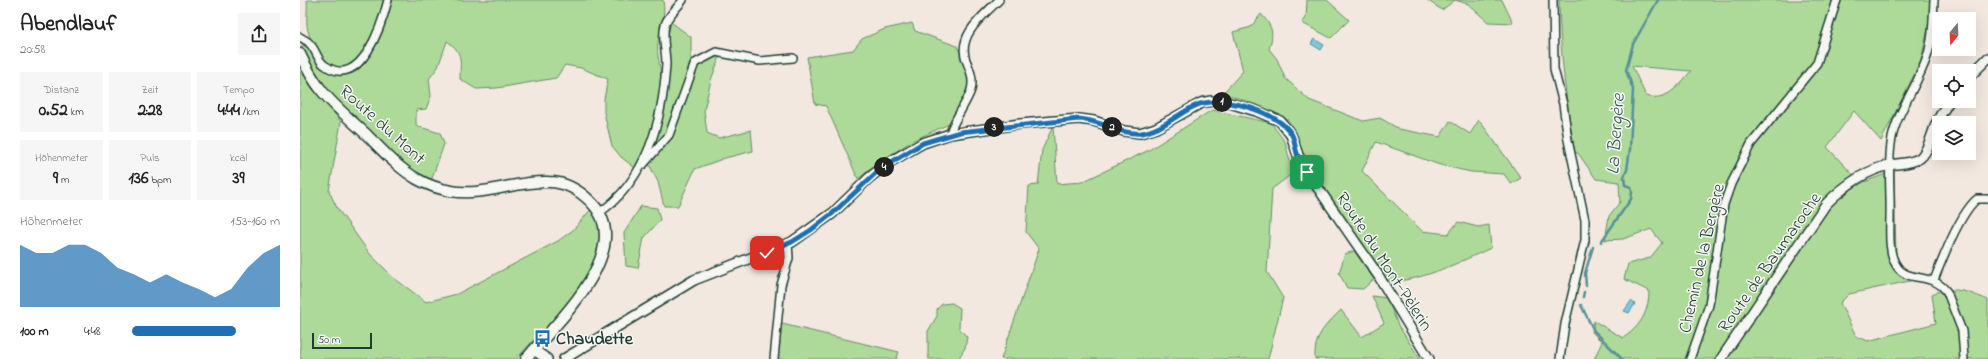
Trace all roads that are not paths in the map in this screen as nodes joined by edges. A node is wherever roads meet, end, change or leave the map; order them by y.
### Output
1 (388, 0) edge
2 (683, 0) edge
3 (999, 0) edge
4 (1554, 0) edge
5 (1837, 0) edge
6 (1934, 0) edge
7 (300, 37) edge
8 (300, 54) edge
9 (793, 58) dead end
10 (1988, 58) edge
11 (303, 67) edge
12 (1976, 70) edge
13 (1945, 108) edge
14 (950, 134) junction
15 (1890, 165) junction
16 (637, 173) junction
17 (1988, 199) edge
18 (600, 213) junction
19 (788, 243) junction
20 (1934, 280) junction
21 (534, 350) junction
22 (526, 359) edge
23 (547, 359) edge
24 (564, 359) edge
25 (774, 359) edge
26 (1429, 359) edge
27 (1560, 359) edge
28 (1690, 359) edge
29 (1721, 359) edge
30 (1964, 359) edge

1 - 7 street
2 - 16 street
3 - 14 street
4 - 27 street
5 - 28 street, Chemin de la Bergère
6 - 15 street
8 - 11 main road, Route du Mont
9 - 16 street
10 - 12 street
11 - 18 main road, Route du Mont
13 - 15 street, Route de Baumaroche
14 - 19 street, Route du Mont-Pèlerin
14 - 26 street, Route du Mont-Pèlerin
15 - 20 street
15 - 29 street, Route de Baumaroche
16 - 18 street
17 - 20 street
18 - 21 main road, Route du Mont
19 - 24 street, Route du Mont-Pèlerin
19 - 25 street
20 - 30 street
21 - 22 main road, Route du Mont
21 - 23 street

